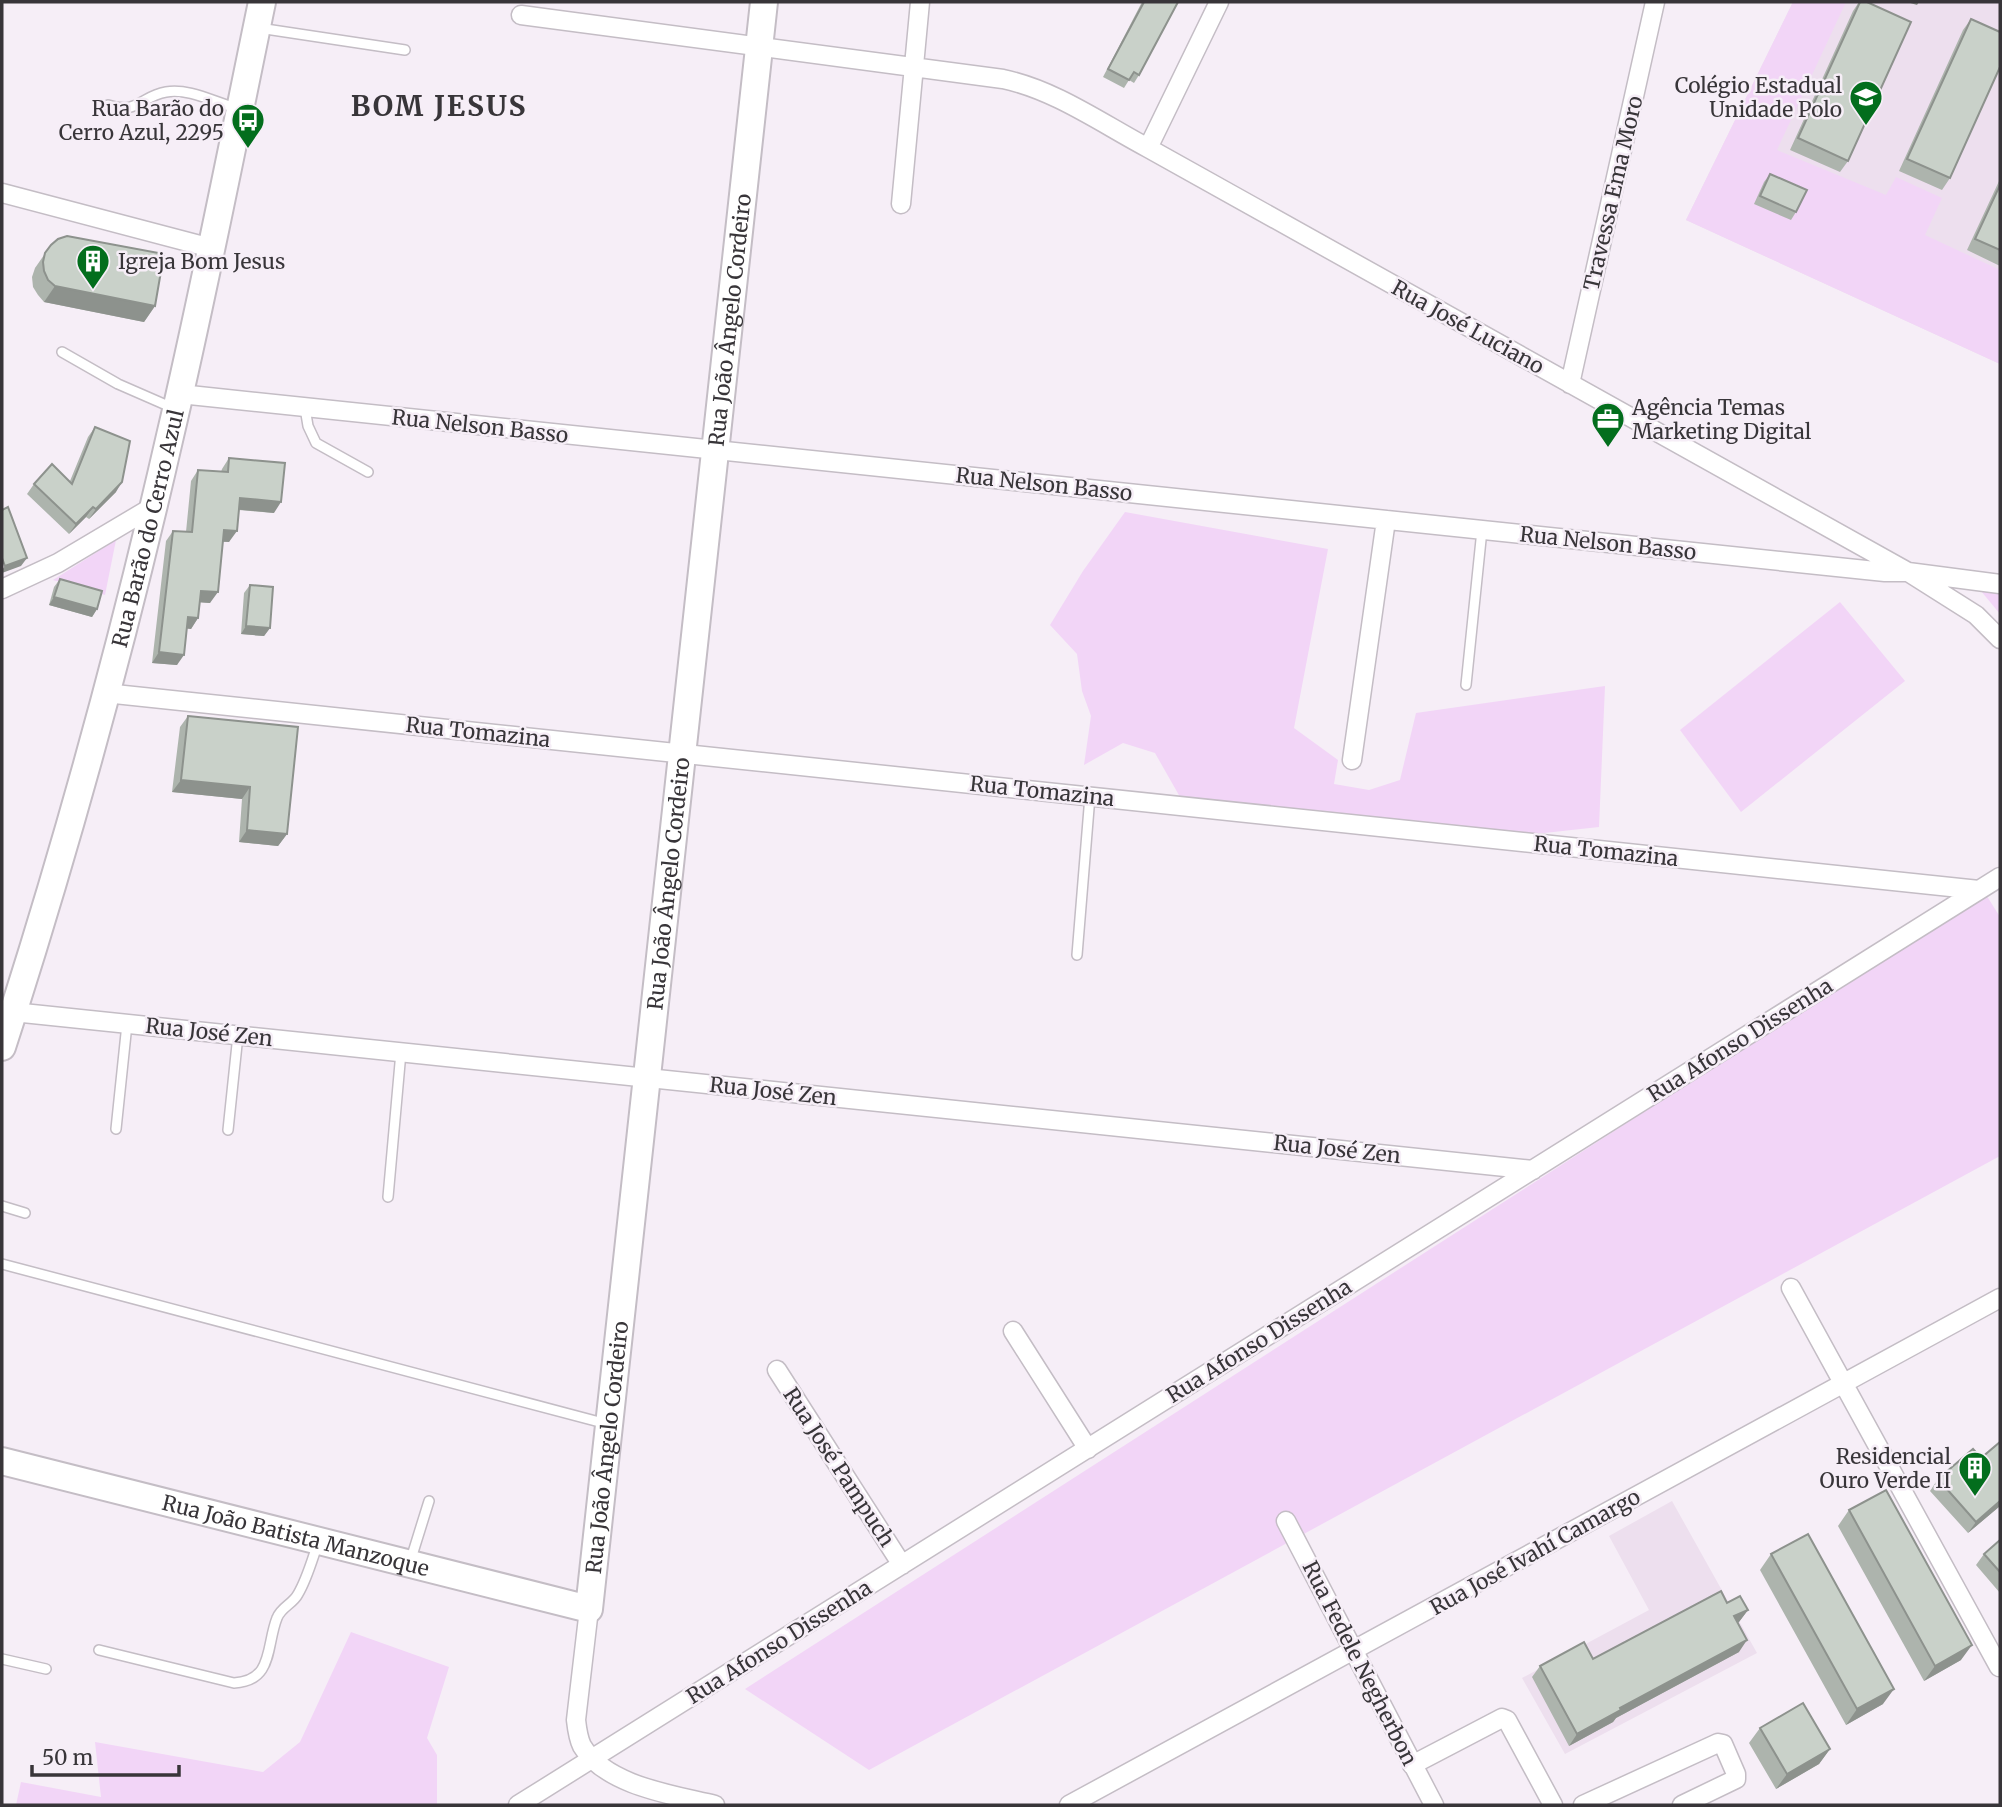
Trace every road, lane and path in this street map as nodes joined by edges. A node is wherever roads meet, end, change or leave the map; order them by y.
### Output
1 (262, 2) edge
2 (764, 2) edge
3 (920, 2) edge
4 (1219, 2) edge
5 (1655, 2) edge
6 (521, 15) dead end
7 (257, 28) junction
8 (759, 47) junction
9 (405, 50) dead end
10 (914, 68) junction
11 (108, 105) dead end
12 (240, 110) junction
13 (1148, 148) junction
14 (2, 193) edge
15 (901, 204) dead end
16 (211, 248) junction
17 (62, 352) dead end
18 (1570, 384) junction
19 (178, 402) junction
20 (305, 408) junction
21 (715, 450) junction
22 (368, 472) dead end
23 (154, 506) junction
24 (1386, 520) junction
25 (1482, 530) junction
26 (1908, 572) junction
27 (2000, 584) edge
28 (2, 589) edge
29 (2000, 639) edge
30 (1466, 685) dead end
31 (105, 693) junction
32 (682, 754) junction
33 (1353, 760) dead end
34 (1090, 796) junction
35 (2000, 877) edge
36 (1979, 890) junction
37 (1077, 955) dead end
38 (13, 1012) junction
39 (127, 1024) junction
40 (238, 1035) junction
41 (2, 1047) edge
42 (401, 1052) junction
43 (647, 1078) junction
44 (116, 1129) dead end
45 (228, 1130) dead end
46 (1533, 1170) junction
47 (388, 1197) dead end
48 (2, 1206) edge
49 (25, 1213) dead end
50 (2, 1264) edge
51 (1791, 1288) dead end
52 (2000, 1298) edge
53 (1013, 1331) dead end
54 (777, 1370) dead end
55 (1843, 1383) junction
56 (609, 1425) junction
57 (1088, 1449) junction
58 (2, 1461) edge
59 (429, 1500) dead end
60 (1286, 1521) dead end
61 (319, 1541) junction
62 (410, 1563) junction
63 (902, 1565) junction
64 (589, 1609) junction
65 (99, 1650) dead end
66 (1353, 1651) junction
67 (2, 1659) edge
68 (1999, 1667) edge
69 (46, 1669) dead end
70 (593, 1759) junction
71 (1412, 1765) junction
72 (690, 1802) edge
73 (517, 1805) edge
74 (715, 1805) edge
75 (1069, 1805) edge
76 (1434, 1805) edge
77 (1553, 1805) edge
78 (1583, 1805) edge
79 (1682, 1805) edge

1 - 7 street, Rua Barão do Cerro Azul
2 - 8 street, Rua João Ângelo Cordeiro
3 - 10 street
4 - 13 street
5 - 18 street, Travessa Ema Moro
6 - 8 street, Rua José Luciano
7 - 9 lane
7 - 12 street, Rua Barão do Cerro Azul
8 - 10 street, Rua José Luciano
8 - 21 street, Rua João Ângelo Cordeiro
10 - 13 street, Rua José Luciano
10 - 15 street
11 - 12 lane
12 - 16 street, Rua Barão do Cerro Azul
13 - 18 street, Rua José Luciano
14 - 16 street
16 - 19 street, Rua Barão do Cerro Azul
17 - 19 lane
18 - 26 street, Rua José Luciano
19 - 20 street, Rua Nelson Basso
19 - 23 street, Rua Barão do Cerro Azul
20 - 21 street, Rua Nelson Basso
20 - 22 lane
21 - 24 street, Rua Nelson Basso
21 - 32 street, Rua João Ângelo Cordeiro
23 - 28 street
23 - 31 street, Rua Barão do Cerro Azul
24 - 25 street, Rua Nelson Basso
24 - 33 street
25 - 26 street, Rua Nelson Basso
25 - 30 lane
26 - 27 street, Rua Nelson Basso
26 - 29 street, Rua José Luciano
31 - 32 street, Rua Tomazina
31 - 38 street, Rua Barão do Cerro Azul
32 - 34 street, Rua Tomazina
32 - 43 street, Rua João Ângelo Cordeiro
34 - 36 street, Rua Tomazina
34 - 37 lane
35 - 36 street, Rua Afonso Dissenha
36 - 46 street, Rua Afonso Dissenha
38 - 39 street, Rua José Zen
38 - 41 street, Rua Barão do Cerro Azul
39 - 40 street, Rua José Zen
39 - 44 lane
40 - 42 street, Rua José Zen
40 - 45 lane
42 - 43 street, Rua José Zen
42 - 47 lane
43 - 46 street, Rua José Zen
43 - 56 street, Rua João Ângelo Cordeiro
46 - 57 street, Rua Afonso Dissenha
48 - 49 lane
50 - 56 lane
51 - 55 street
52 - 55 street, Rua José Ivahí Camargo
53 - 57 street
54 - 63 street, Rua José Pampuch
55 - 66 street, Rua José Ivahí Camargo
55 - 68 street
56 - 64 street, Rua João Ângelo Cordeiro
57 - 63 street, Rua Afonso Dissenha
58 - 61 street, Rua João Batista Manzoque
59 - 62 lane
60 - 66 street, Rua Fedele Negherbon
61 - 62 street, Rua João Batista Manzoque
61 - 65 lane
62 - 64 street, Rua João Batista Manzoque
63 - 70 street, Rua Afonso Dissenha
64 - 70 street, Rua João Ângelo Cordeiro
66 - 71 street, Rua Fedele Negherbon
66 - 75 street, Rua José Ivahí Camargo
67 - 69 lane
70 - 72 street
70 - 73 street, Rua Afonso Dissenha
71 - 76 street, Rua Fedele Negherbon
71 - 77 street
72 - 74 street
78 - 79 street

